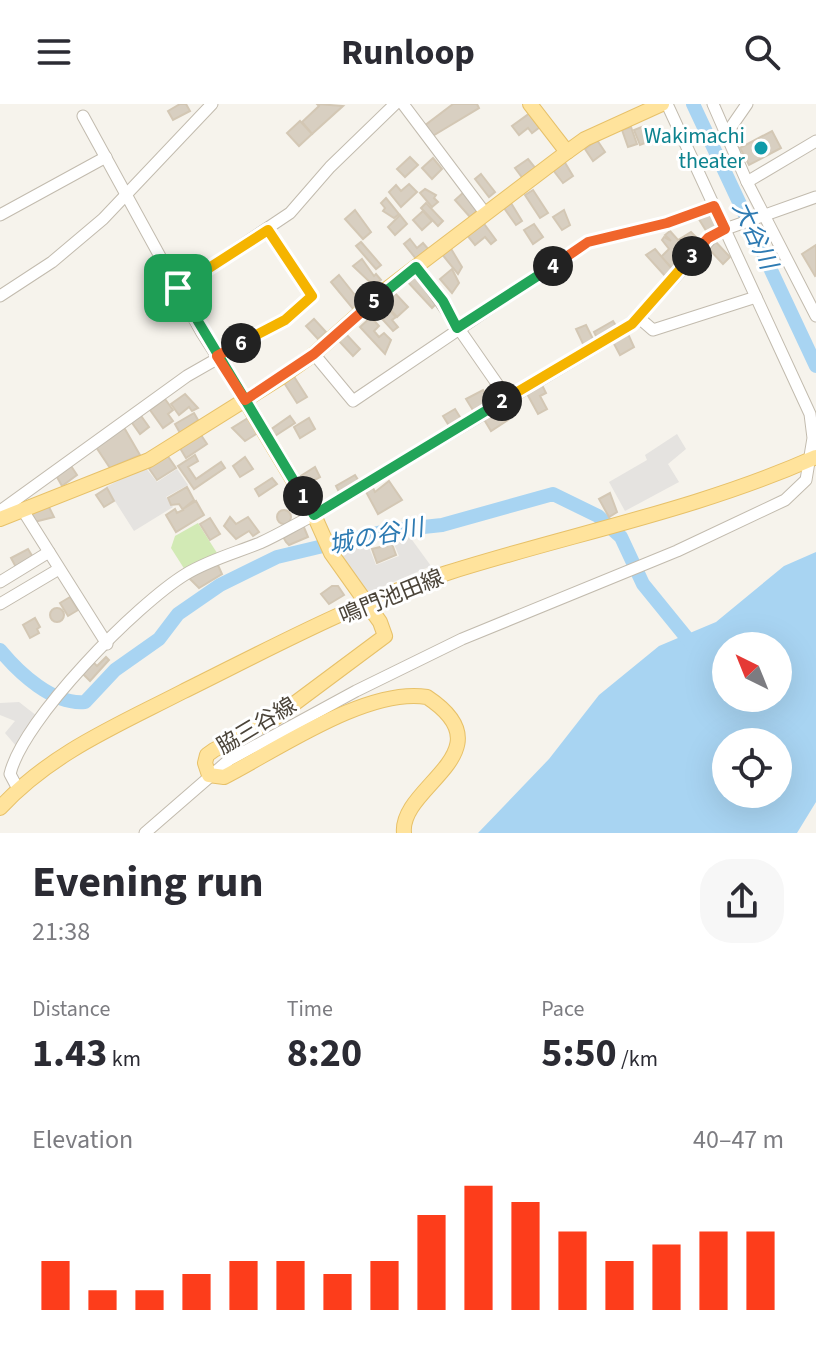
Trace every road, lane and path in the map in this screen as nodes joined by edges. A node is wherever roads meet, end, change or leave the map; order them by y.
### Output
1 (212, 104) edge
2 (395, 104) edge
3 (403, 104) edge
4 (530, 104) edge
5 (665, 104) edge
6 (713, 104) edge
7 (747, 104) edge
8 (83, 116) dead end
9 (727, 133) junction
10 (816, 141) edge
11 (567, 152) junction
12 (106, 157) junction
13 (747, 182) junction
14 (127, 195) junction
15 (816, 197) edge
16 (714, 206) junction
17 (485, 213) junction
18 (0, 215) edge
19 (764, 218) junction
20 (727, 229) junction
21 (268, 230) junction
22 (416, 267) junction
23 (178, 288) junction
24 (0, 296) edge
25 (756, 297) junction
26 (816, 316) edge
27 (638, 317) junction
28 (457, 328) junction
29 (314, 354) junction
30 (217, 356) junction
31 (507, 398) junction
32 (245, 400) junction
33 (813, 458) edge
34 (22, 509) junction
35 (0, 515) edge
36 (314, 515) junction
37 (49, 552) junction
38 (59, 569) junction
39 (0, 582) edge
40 (0, 604) edge
41 (364, 604) junction
42 (107, 644) junction
43 (209, 775) junction
44 (18, 789) junction
45 (0, 808) edge
46 (145, 833) edge
47 (404, 833) edge

1 - 14 street
2 - 21 street
3 - 17 street
4 - 11 main road
5 - 11 main road
5 - 16 street
6 - 9 street
7 - 9 street
8 - 12 street
9 - 13 street
10 - 13 street
11 - 17 main road
12 - 14 street
12 - 18 street
13 - 19 street
14 - 23 street
14 - 24 street
15 - 19 street
16 - 20 street
16 - 28 street
17 - 22 main road
19 - 20 street
19 - 26 street
20 - 25 street
20 - 27 street
21 - 23 street
21 - 30 street
22 - 28 street
22 - 29 main road
23 - 30 street
25 - 27 street
25 - 33 street
27 - 31 street
28 - 29 street
28 - 31 street
29 - 32 main road
30 - 32 street
30 - 35 street
31 - 36 street
32 - 34 main road
32 - 36 main road, 脇三谷線
33 - 41 main road, 鳴門池田線
33 - 43 street
34 - 35 main road
34 - 37 street
36 - 41 main road, 脇三谷線
36 - 42 street
37 - 38 street
37 - 39 street
38 - 40 street
38 - 42 street
41 - 43 main road, 脇三谷線
41 - 44 main road, 鳴門池田線
42 - 44 street
43 - 46 street
43 - 47 main road, 脇三谷線
44 - 45 main road, 鳴門池田線

